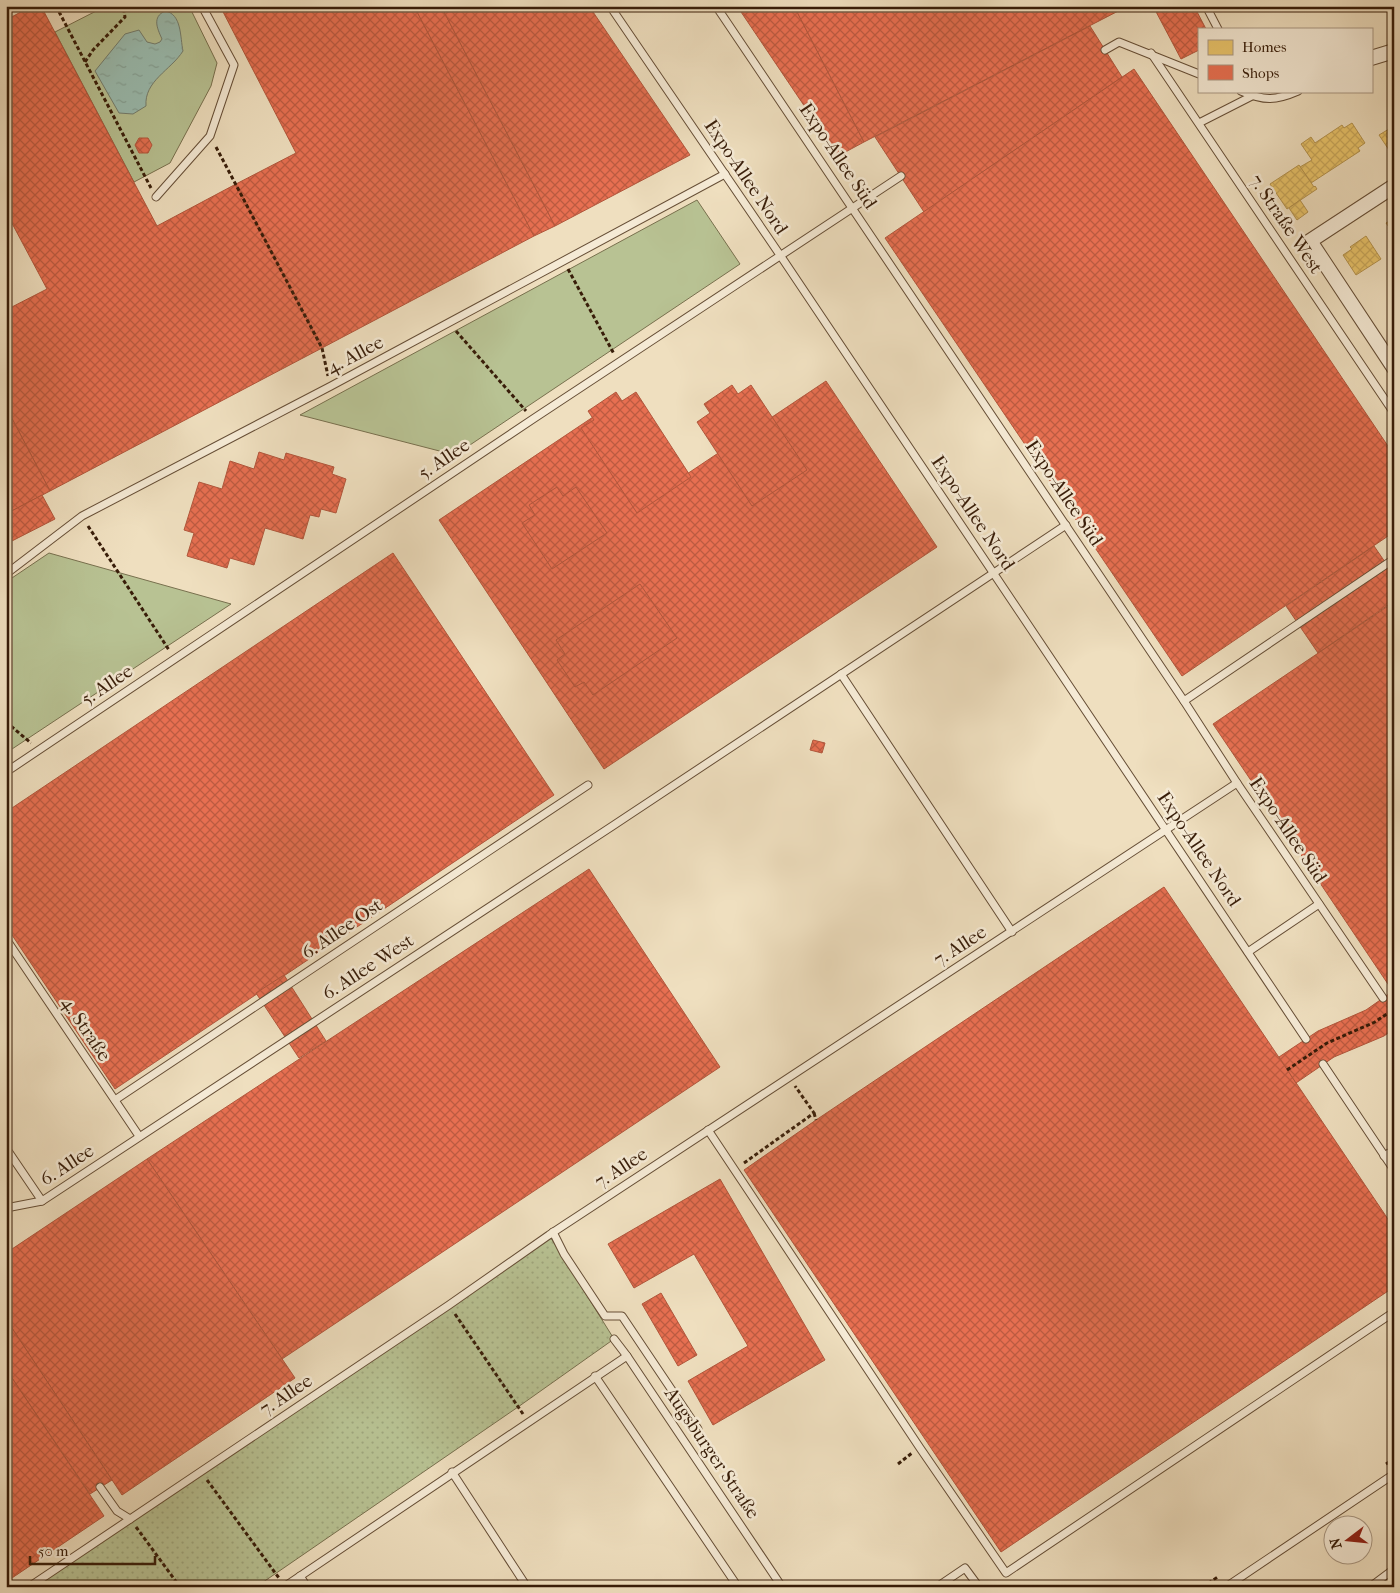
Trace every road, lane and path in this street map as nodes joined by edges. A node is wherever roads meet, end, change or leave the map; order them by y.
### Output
1 (56, 6) edge
2 (123, 6) edge
3 (202, 6) edge
4 (610, 6) edge
5 (716, 6) edge
6 (1206, 6) edge
7 (1217, 28) edge
8 (1105, 50) dead end
9 (1394, 51) edge
10 (1151, 53) junction
11 (1372, 58) edge
12 (85, 62) junction
13 (1198, 74) edge
14 (1296, 92) edge
15 (1251, 94) edge
16 (1199, 123) junction
17 (210, 136) junction
18 (725, 174) junction
19 (901, 176) dead end
20 (1394, 186) edge
21 (156, 197) joint
22 (853, 207) junction
23 (780, 255) junction
24 (563, 260) junction
25 (449, 323) junction
26 (619, 363) junction
27 (1394, 368) edge
28 (331, 386) junction
29 (1394, 413) edge
30 (533, 419) junction
31 (82, 516) junction
32 (1066, 525) junction
33 (1394, 559) edge
34 (6, 574) edge
35 (994, 574) junction
36 (175, 659) junction
37 (841, 674) junction
38 (1184, 701) junction
39 (6, 722) edge
40 (39, 750) junction
41 (6, 772) edge
42 (1237, 783) junction
43 (588, 785) dead end
44 (1166, 830) junction
45 (1319, 904) junction
46 (1012, 932) junction
47 (6, 939) edge
48 (1248, 952) junction
49 (1383, 998) dead end
50 (1394, 1009) edge
51 (1306, 1039) dead end
52 (1323, 1064) dead end
53 (1287, 1070) dead end
54 (790, 1077) junction
55 (115, 1100) junction
56 (814, 1114) junction
57 (816, 1120) dead end
58 (708, 1130) junction
59 (140, 1136) junction
60 (6, 1148) edge
61 (1394, 1150) edge
62 (1384, 1156) junction
63 (734, 1170) junction
64 (1394, 1170) edge
65 (42, 1201) junction
66 (6, 1208) edge
67 (553, 1232) junction
68 (449, 1305) junction
69 (1394, 1312) edge
70 (614, 1339) dead end
71 (627, 1356) junction
72 (595, 1376) junction
73 (528, 1421) junction
74 (698, 1429) dead end
75 (201, 1472) junction
76 (452, 1472) junction
77 (1394, 1474) edge
78 (100, 1487) dead end
79 (130, 1519) junction
80 (1394, 1569) edge
81 (300, 1576) junction
82 (285, 1586) edge
83 (29, 1587) edge
84 (180, 1587) edge
85 (308, 1587) edge
86 (528, 1587) edge
87 (738, 1587) edge
88 (782, 1587) edge
89 (937, 1587) edge
90 (978, 1587) edge
91 (1226, 1587) edge
92 (1370, 1587) edge

1 - 12 path
2 - 12 path
3 - 17 lane
4 - 18 lane, Expo-Allee Nord
5 - 22 lane, Expo-Allee Süd
6 - 7 lane
8 - 10 lane
9 - 11 street
10 - 13 lane
10 - 16 lane, 7. Straße West
12 - 21 path
14 - 15 lane
15 - 16 lane
16 - 29 lane, 7. Straße West
17 - 21 lane
17 - 28 path
18 - 23 lane, Expo-Allee Nord
18 - 24 lane, 4. Allee
19 - 22 lane, 5. Allee
20 - 27 street
22 - 23 lane, 5. Allee
22 - 32 lane, Expo-Allee Süd
23 - 26 lane, 5. Allee
23 - 35 lane, Expo-Allee Nord
24 - 25 lane, 4. Allee
24 - 26 path
25 - 28 lane, 4. Allee
25 - 30 path
26 - 30 lane, 5. Allee
28 - 31 lane, 4. Allee
30 - 36 lane, 5. Allee
31 - 34 lane, 4. Allee
31 - 36 path
32 - 35 lane, 6. Allee West
32 - 38 lane, Expo-Allee Süd
33 - 38 lane
35 - 37 lane, 6. Allee West
35 - 44 lane, Expo-Allee Nord
36 - 40 lane, 5. Allee
37 - 46 lane
37 - 59 lane, 6. Allee West
38 - 42 lane, Expo-Allee Süd
39 - 40 path
40 - 41 lane, 5. Allee
42 - 44 lane, 7. Allee
42 - 45 lane, Expo-Allee Süd
43 - 55 lane, 6. Allee Ost
44 - 46 lane, 7. Allee
44 - 48 lane, Expo-Allee Nord
45 - 48 lane
45 - 49 lane, Expo-Allee Süd
46 - 54 lane, 7. Allee
47 - 55 lane, 4. Straße
48 - 51 lane, Expo-Allee Nord
50 - 53 path
52 - 62 lane
54 - 56 path
54 - 58 lane, 7. Allee
55 - 59 lane, 4. Straße
56 - 57 path
56 - 63 path
58 - 63 lane
58 - 67 lane, 7. Allee
59 - 65 lane, 6. Allee
60 - 65 lane
61 - 62 lane
62 - 64 lane
63 - 69 lane
65 - 66 lane, 6. Allee
67 - 68 lane, 7. Allee
67 - 74 lane
68 - 73 path
68 - 75 lane, 7. Allee
70 - 71 lane, Augsburger Straße
71 - 72 lane
71 - 88 lane, Augsburger Straße
72 - 73 lane
72 - 87 lane
73 - 76 lane
75 - 79 lane, 7. Allee
75 - 82 path
76 - 81 lane
76 - 86 lane
77 - 91 lane
78 - 79 lane
79 - 83 lane, 7. Allee
79 - 84 path
80 - 92 lane
81 - 82 lane
81 - 85 lane
89 - 90 lane

